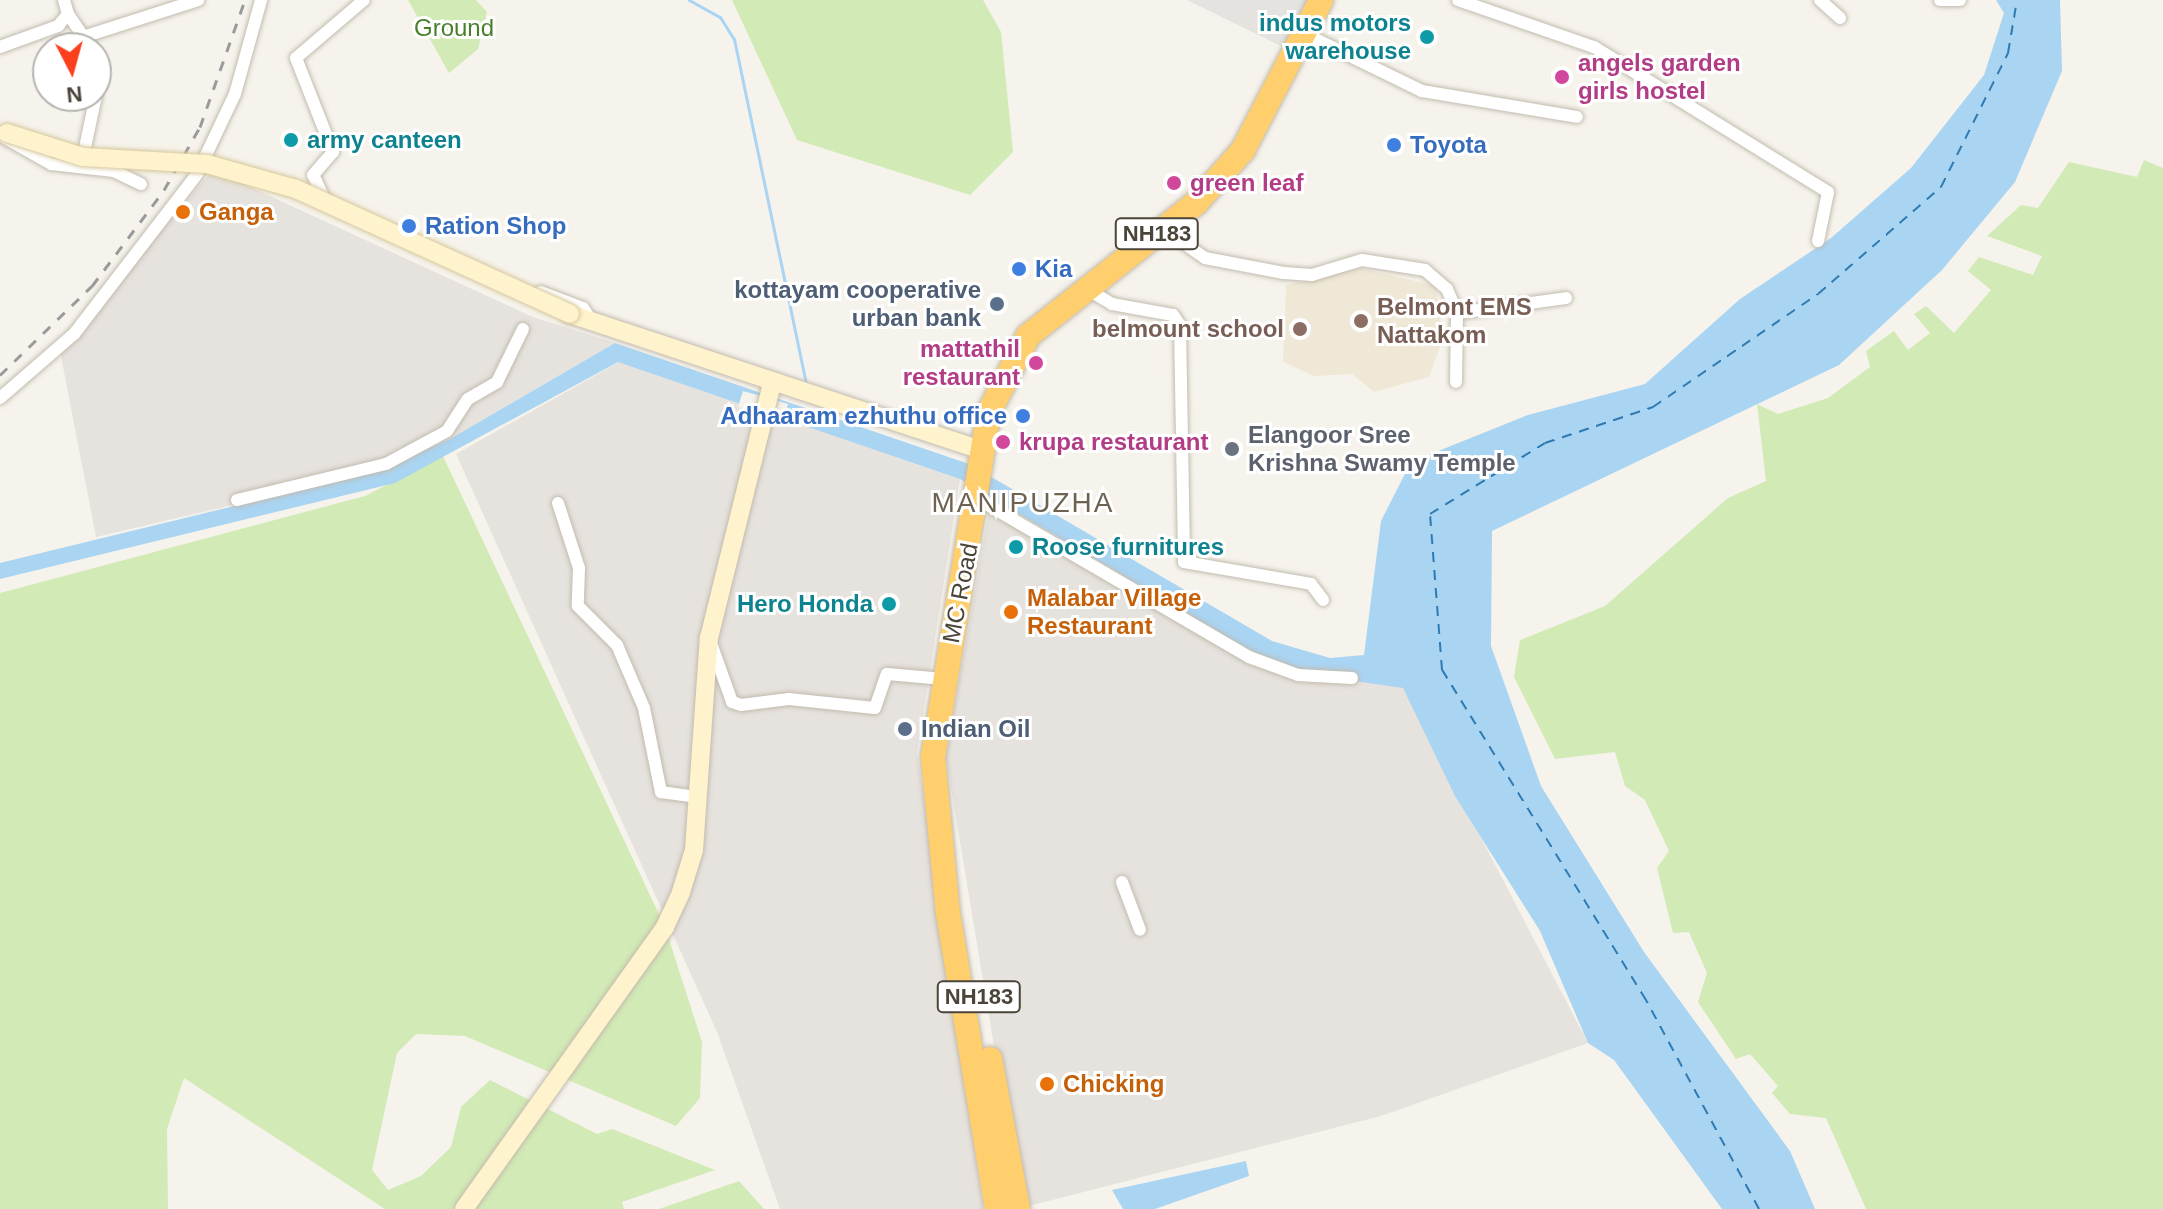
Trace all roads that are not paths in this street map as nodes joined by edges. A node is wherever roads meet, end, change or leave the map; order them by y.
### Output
1 (64, 0) edge
2 (198, 0) edge
3 (261, 0) edge
4 (364, 0) edge
5 (1321, 0) edge
6 (1458, 0) edge
7 (1820, 0) edge
8 (1940, 0) edge
9 (1960, 0) edge
10 (68, 14) junction
11 (1840, 18) dead end
12 (82, 32) edge
13 (112, 33) edge
14 (1303, 33) junction
15 (0, 47) edge
16 (92, 112) edge
17 (1577, 117) dead end
18 (2, 135) edge
19 (83, 157) junction
20 (141, 184) dead end
21 (1164, 229) junction
22 (1818, 241) dead end
23 (1087, 289) junction
24 (1566, 298) dead end
25 (1457, 313) junction
26 (591, 320) junction
27 (523, 329) dead end
28 (1456, 382) dead end
29 (772, 384) junction
30 (0, 398) edge
31 (981, 450) junction
32 (977, 490) junction
33 (237, 500) dead end
34 (558, 503) dead end
35 (1323, 600) dead end
36 (709, 638) junction
37 (1352, 678) dead end
38 (944, 679) junction
39 (934, 786) junction
40 (698, 797) junction
41 (1122, 882) dead end
42 (1140, 930) dead end
43 (464, 1209) edge
44 (997, 1209) edge
45 (1018, 1209) edge

1 - 10 street
2 - 13 street
3 - 30 street
4 - 26 street
5 - 14 highway, MC Road / NH183
6 - 22 street
7 - 11 street
8 - 9 street
10 - 12 street
10 - 15 street
14 - 17 street
14 - 21 highway, MC Road / NH183
16 - 19 street
18 - 19 main road, bridge
18 - 20 street
19 - 26 main road, bridge
21 - 23 highway, MC Road / NH183
21 - 25 street
23 - 31 highway, MC Road / NH183
23 - 35 street
24 - 25 street
25 - 28 street
26 - 29 main road
27 - 33 street
29 - 31 main road
29 - 36 main road
31 - 32 highway, MC Road / NH183
32 - 37 street
32 - 38 highway, MC Road / NH183
34 - 40 street
36 - 38 street
36 - 40 main road
38 - 39 highway, MC Road / NH183
39 - 44 highway, MC Road / NH183
39 - 45 highway, MC Road / NH183
40 - 43 main road
41 - 42 street

